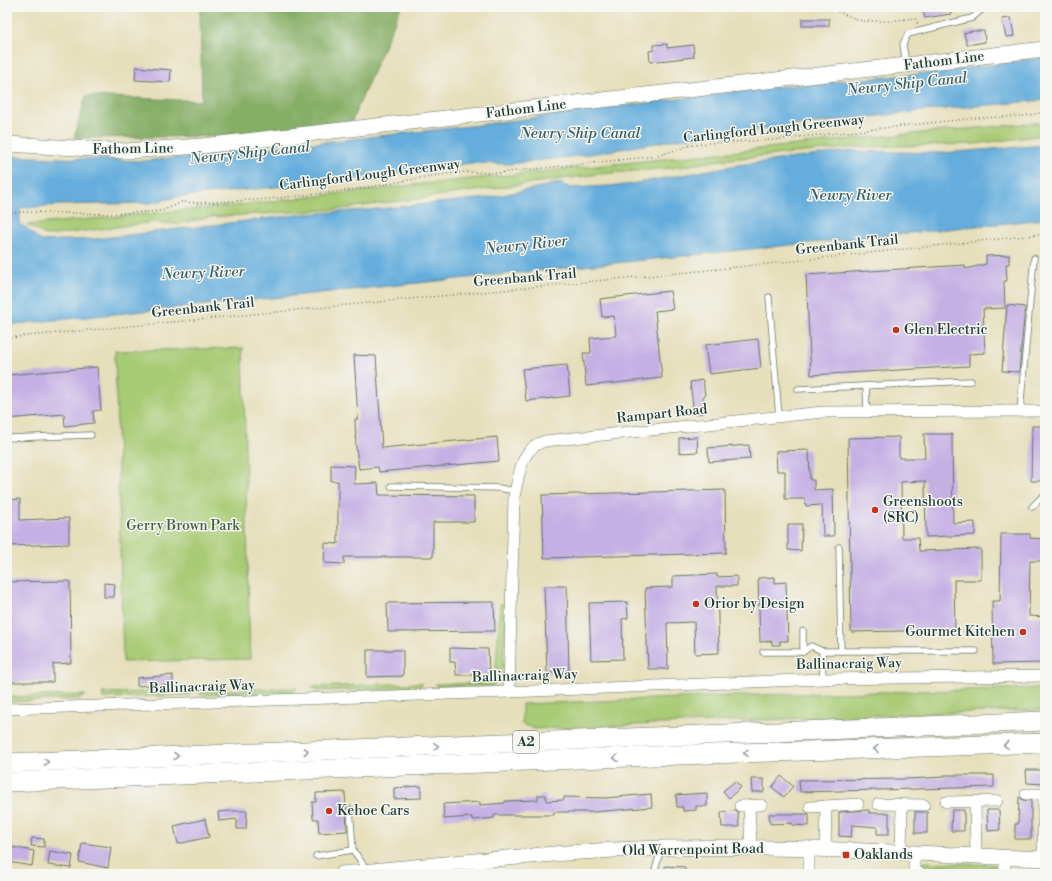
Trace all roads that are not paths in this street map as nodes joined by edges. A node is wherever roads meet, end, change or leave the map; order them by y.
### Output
1 (985, 7) edge
2 (1045, 49) edge
3 (906, 65) junction
4 (7, 144) edge
5 (1034, 258) dead end
6 (769, 297) dead end
7 (971, 381) dead end
8 (866, 386) junction
9 (798, 389) dead end
10 (1020, 411) junction
11 (1045, 411) edge
12 (867, 412) junction
13 (779, 417) junction
14 (91, 435) dead end
15 (7, 438) edge
16 (391, 486) dead end
17 (515, 491) junction
18 (1045, 494) edge
19 (1032, 506) dead end
20 (839, 547) dead end
21 (803, 632) dead end
22 (822, 651) junction
23 (841, 651) junction
24 (976, 651) dead end
25 (763, 652) dead end
26 (803, 652) junction
27 (1045, 676) edge
28 (822, 679) junction
29 (509, 692) junction
30 (7, 709) edge
31 (1045, 721) edge
32 (1045, 743) edge
33 (7, 763) edge
34 (7, 782) edge
35 (1026, 794) dead end
36 (975, 801) junction
37 (997, 801) dead end
38 (946, 802) dead end
39 (858, 804) dead end
40 (878, 804) dead end
41 (902, 804) junction
42 (761, 805) dead end
43 (924, 805) dead end
44 (826, 806) junction
45 (810, 807) dead end
46 (350, 809) dead end
47 (661, 848) junction
48 (751, 848) junction
49 (353, 850) junction
50 (809, 850) junction
51 (825, 851) junction
52 (908, 853) junction
53 (316, 856) dead end
54 (976, 856) junction
55 (1006, 857) junction
56 (1044, 859) edge
57 (415, 870) edge
58 (368, 873) edge
59 (342, 874) edge
60 (654, 874) edge
61 (809, 874) edge
62 (921, 874) edge
63 (1004, 874) edge

1 - 3 lane
2 - 3 main road, Fathom Line
3 - 4 main road, Fathom Line
5 - 10 lane
6 - 13 lane
7 - 8 lane
8 - 9 lane
8 - 12 lane
10 - 11 street, Rampart Road
10 - 12 street, Rampart Road
12 - 13 street, Rampart Road
13 - 17 street, Rampart Road
14 - 15 lane
16 - 17 lane
17 - 29 street, Rampart Road
18 - 19 lane
20 - 23 lane
21 - 26 lane
22 - 23 lane
22 - 26 lane
22 - 28 lane
23 - 24 lane
25 - 26 lane
27 - 28 street, Ballinacraig Way
28 - 29 street, Ballinacraig Way
29 - 30 street, Ballinacraig Way
33 -> 31 highway, A2
32 -> 34 highway, A2
35 - 56 street
36 - 37 street
36 - 38 street
36 - 54 street
39 - 44 street
40 - 41 street
41 - 43 street
41 - 52 street
42 - 48 street
44 - 45 street
44 - 51 street
46 - 49 lane
47 - 48 main road, Old Warrenpoint Road
47 - 57 main road, Old Warrenpoint Road
47 - 60 lane
48 - 50 main road, Old Warrenpoint Road
49 - 53 lane
49 - 58 lane
50 - 51 main road, Old Warrenpoint Road
50 - 61 street
51 - 52 main road, Old Warrenpoint Road
52 - 54 main road, Old Warrenpoint Road
52 - 62 street
54 - 55 main road, Old Warrenpoint Road
55 - 56 main road, Old Warrenpoint Road
55 - 63 street
57 - 58 main road, Old Warrenpoint Road
58 - 59 main road, Old Warrenpoint Road

